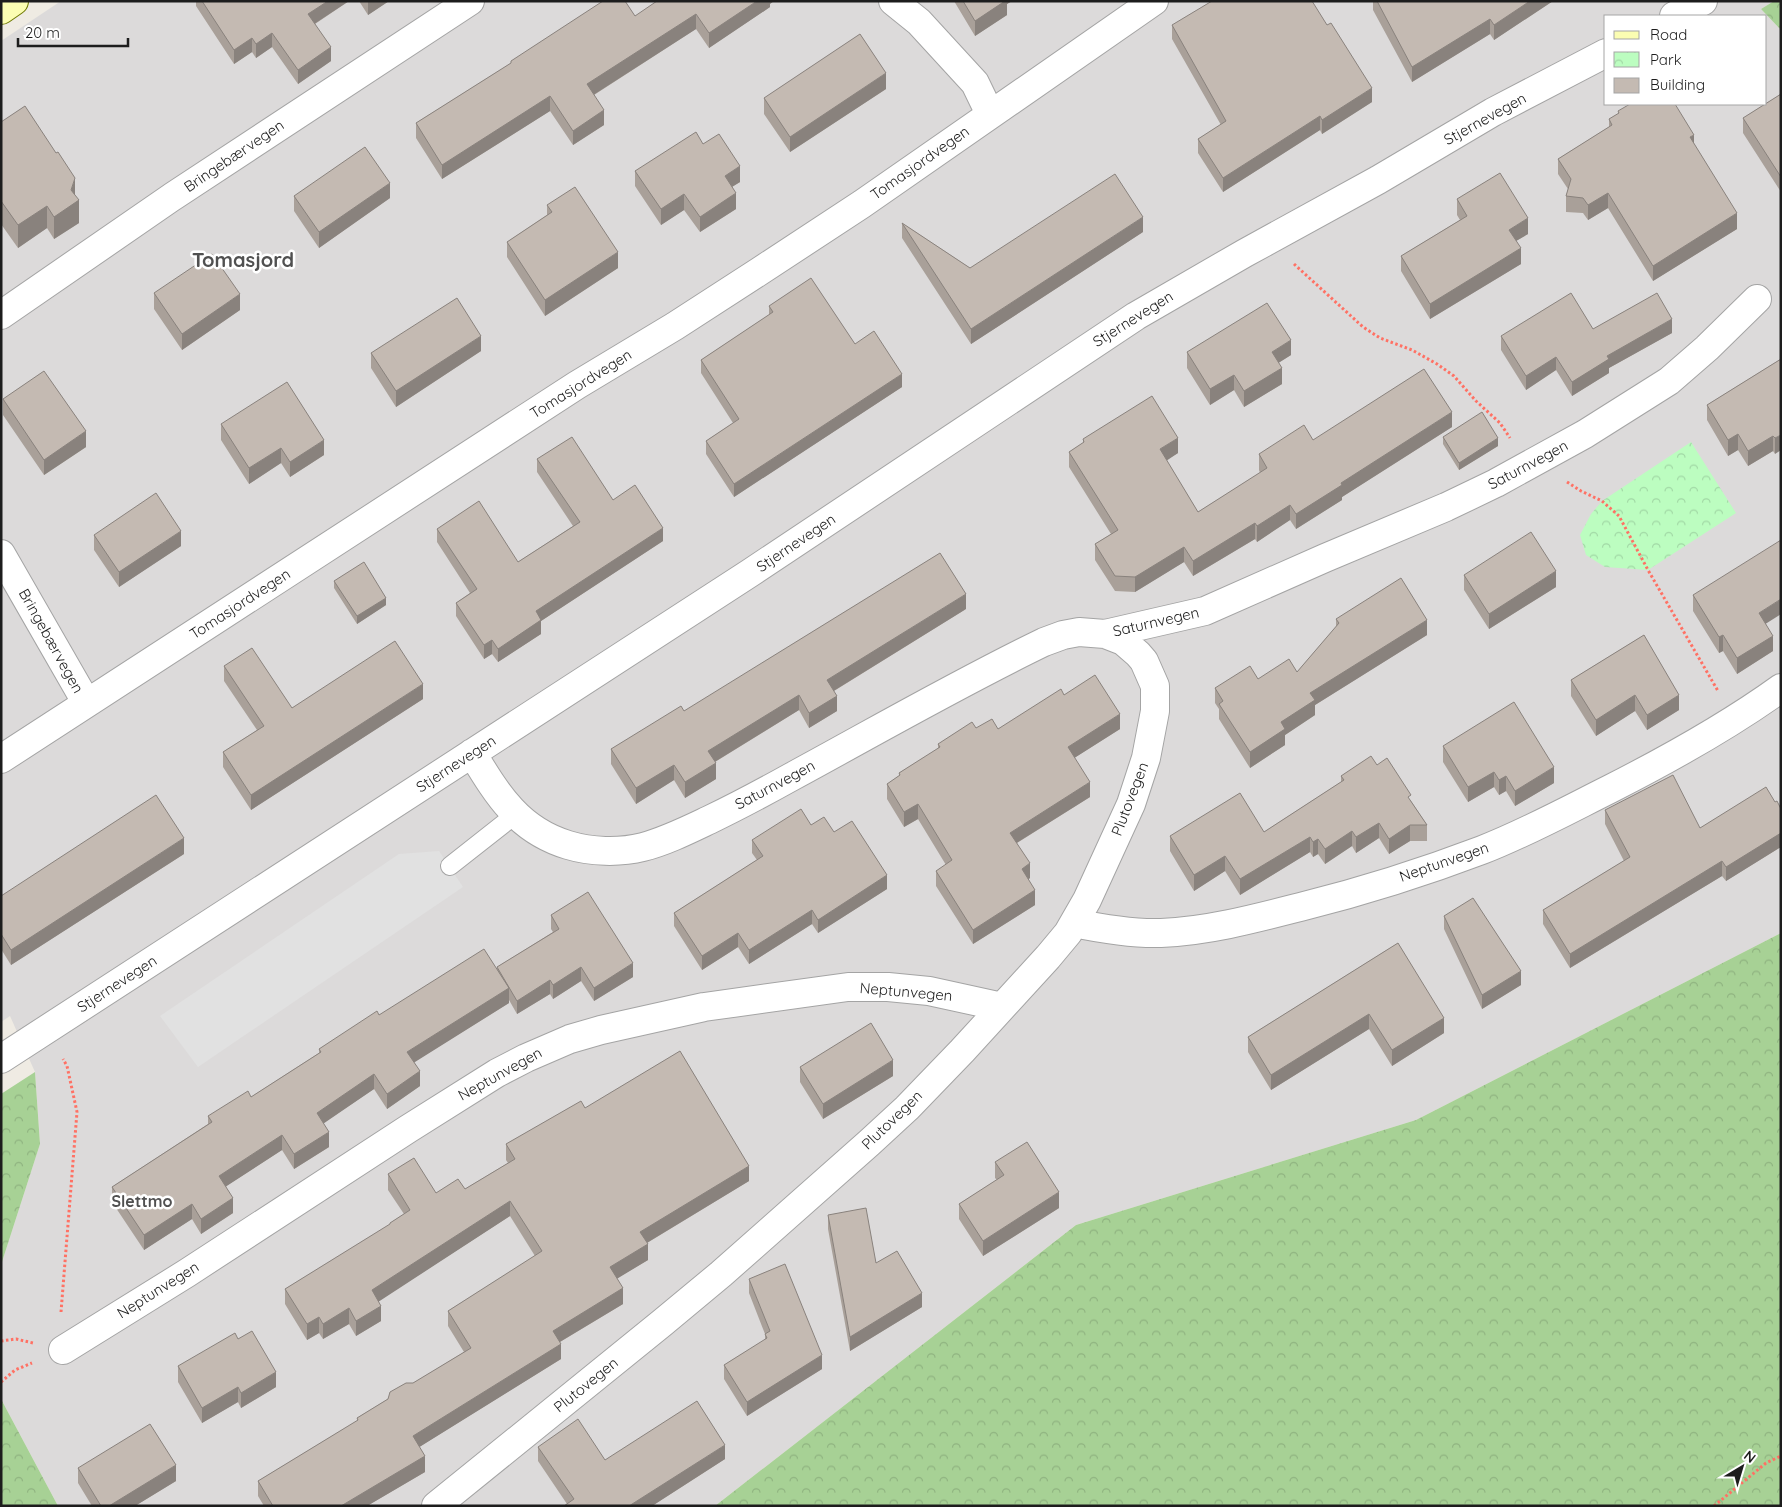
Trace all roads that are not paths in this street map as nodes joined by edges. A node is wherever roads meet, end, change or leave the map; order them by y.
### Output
1 (14, 1) edge
2 (470, 1) edge
3 (894, 1) edge
4 (1154, 1) edge
5 (1702, 1) edge
6 (1, 10) edge
7 (1676, 15) edge
8 (1604, 54) edge
9 (990, 114) junction
10 (1757, 299) dead end
11 (1, 315) edge
12 (1, 554) edge
13 (1105, 634) junction
14 (1781, 688) edge
15 (86, 702) junction
16 (472, 753) junction
17 (1, 759) edge
18 (516, 814) junction
19 (450, 866) dead end
20 (1074, 923) junction
21 (1002, 1007) junction
22 (1, 1059) edge
23 (63, 1350) road end
24 (436, 1506) edge

1 - 6 street
2 - 11 street, Bringebærvegen
3 - 9 street
4 - 9 street, Tomasjordvegen
5 - 7 street
8 - 16 street, Stjernevegen
9 - 15 street, Tomasjordvegen
10 - 13 street, Saturnvegen
12 - 15 street, Bringebærvegen
13 - 18 street, Saturnvegen
13 - 20 street, Plutovegen
14 - 20 street, Neptunvegen
15 - 17 street, Tomasjordvegen
16 - 18 street, Saturnvegen
16 - 22 street, Stjernevegen
18 - 19 lane
20 - 21 street, Plutovegen
21 - 23 street, Neptunvegen
21 - 24 street, Plutovegen

